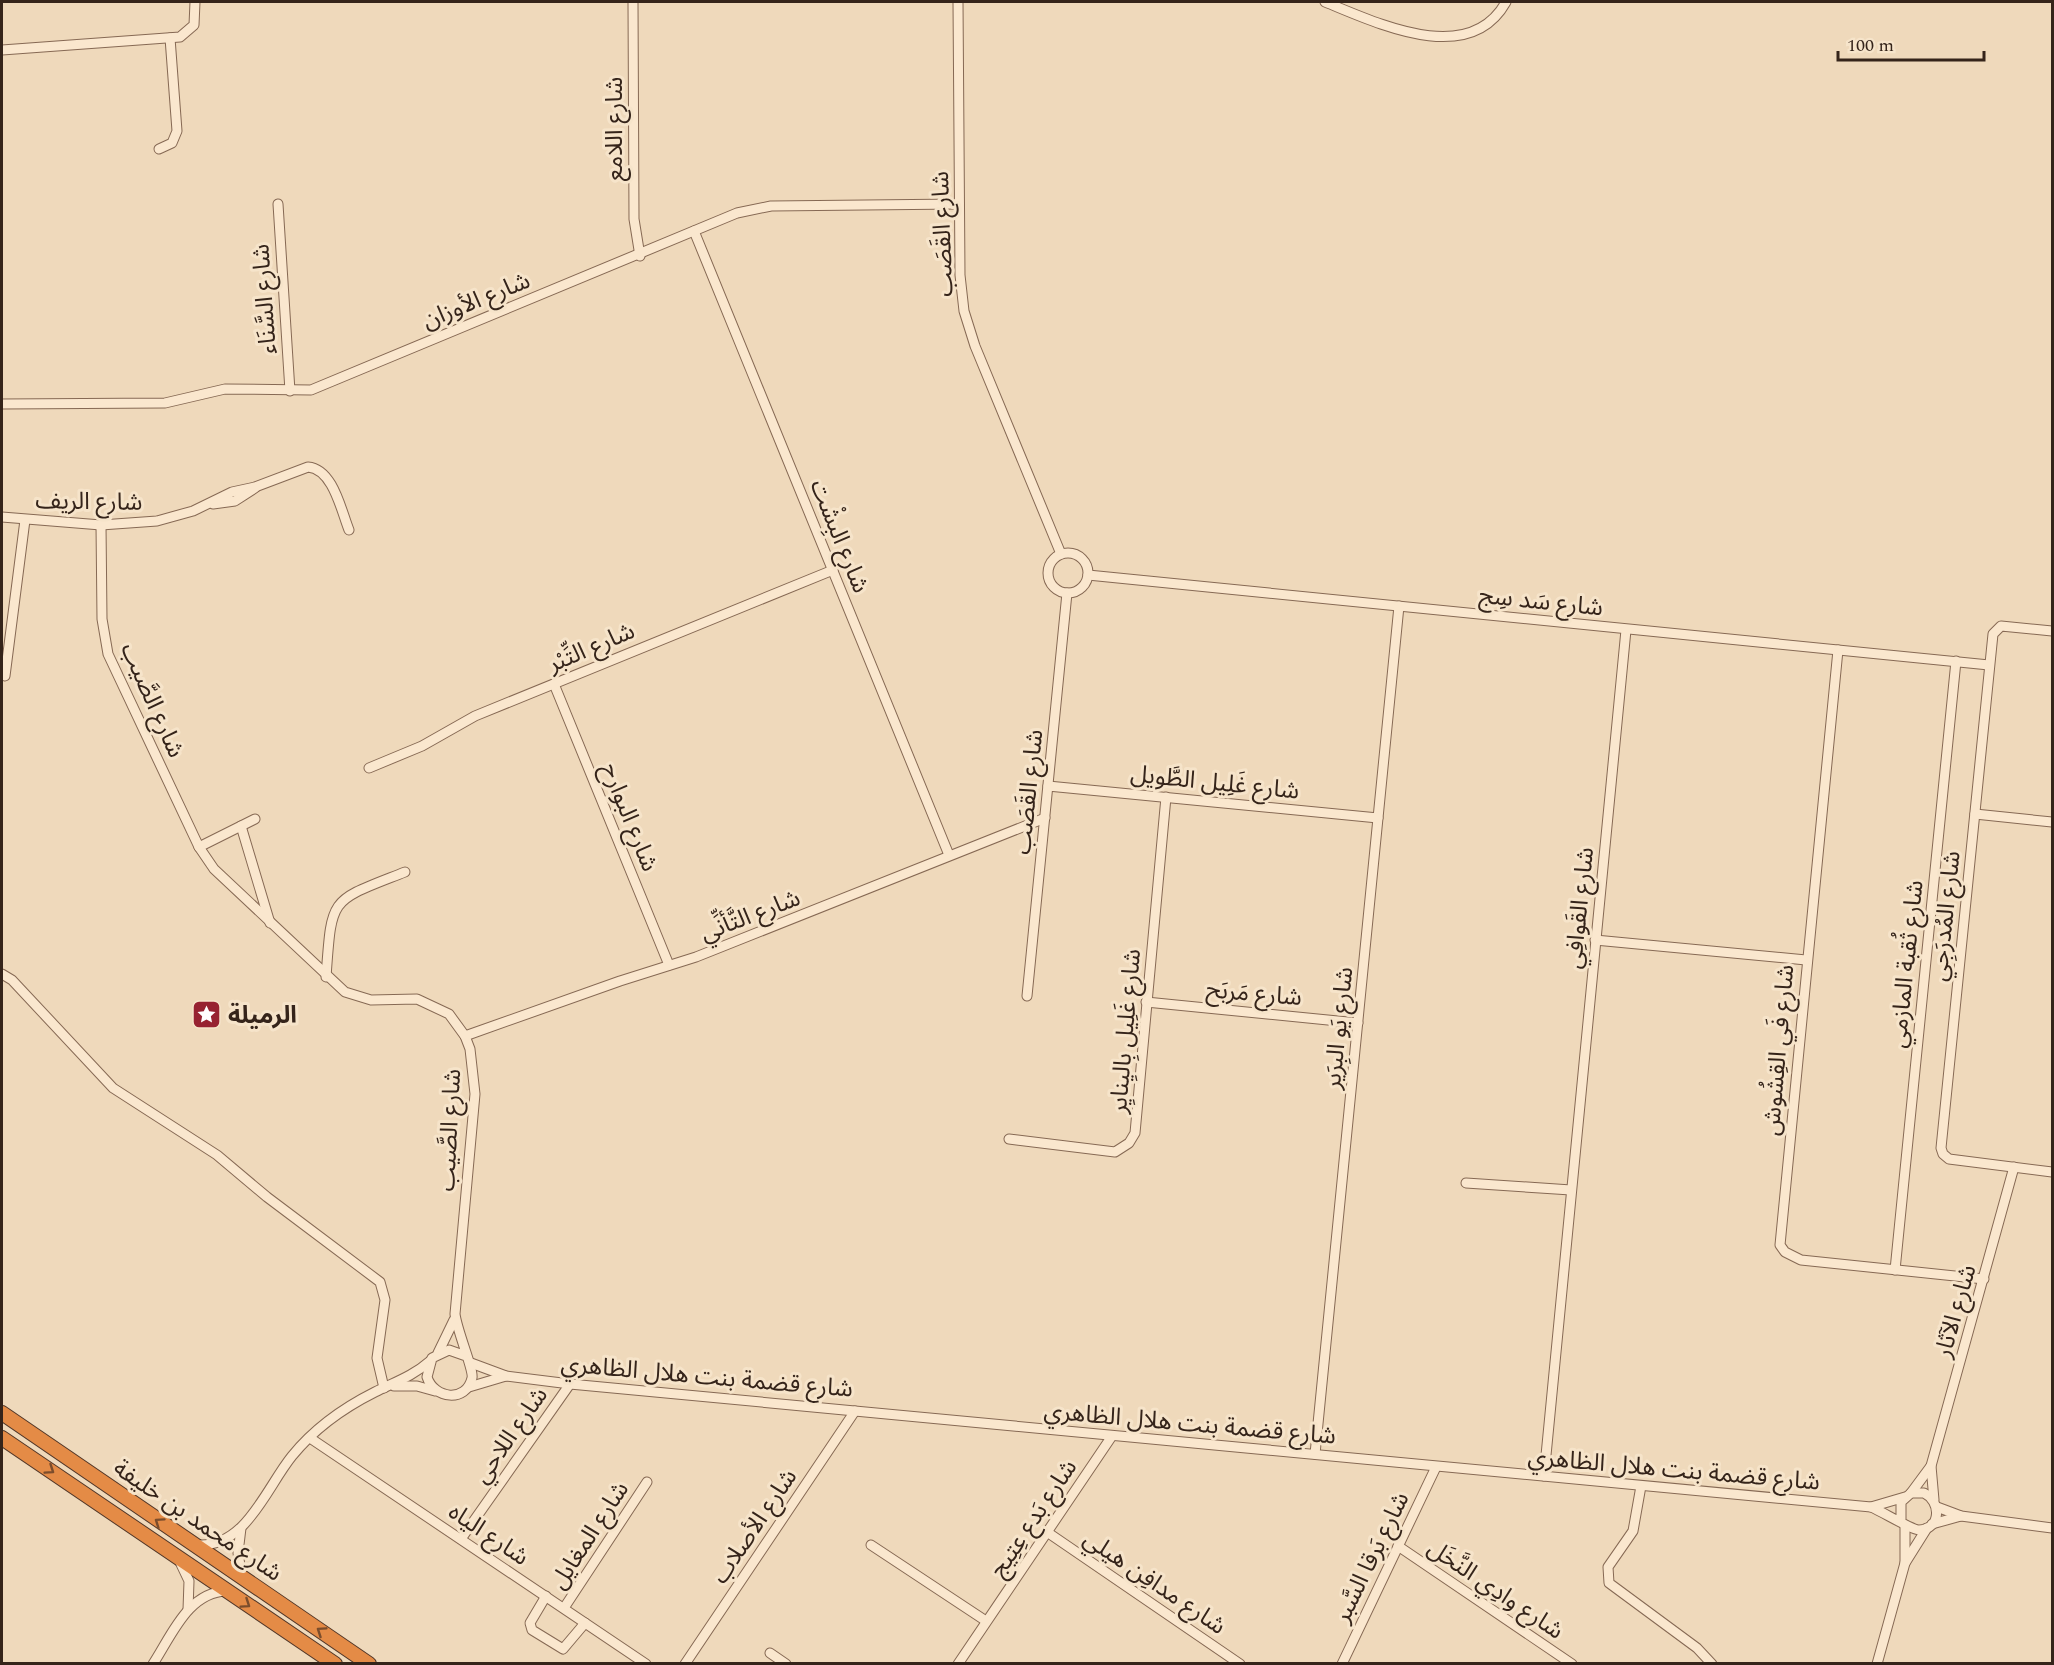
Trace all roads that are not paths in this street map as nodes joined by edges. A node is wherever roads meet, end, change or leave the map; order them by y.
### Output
1 (195, 2) edge
2 (633, 2) edge
3 (958, 2) edge
4 (1325, 2) edge
5 (1506, 2) edge
6 (170, 38) junction
7 (2, 50) edge
8 (159, 149) dead end
9 (278, 204) dead end
10 (959, 204) junction
11 (694, 231) junction
12 (640, 256) junction
13 (290, 391) junction
14 (2, 404) edge
15 (2, 517) edge
16 (25, 519) junction
17 (101, 525) junction
18 (349, 530) dead end
19 (1061, 554) junction
20 (833, 570) junction
21 (1088, 575) junction
22 (1067, 593) junction
23 (1399, 606) junction
24 (1626, 630) junction
25 (2052, 631) edge
26 (1838, 650) junction
27 (1956, 661) junction
28 (1989, 664) junction
29 (5, 676) dead end
30 (554, 684) junction
31 (369, 768) dead end
32 (1048, 786) junction
33 (1166, 797) junction
34 (1975, 814) junction
35 (1045, 818) junction
36 (1378, 818) junction
37 (255, 819) dead end
38 (2052, 822) edge
39 (241, 826) junction
40 (199, 847) junction
41 (949, 855) junction
42 (405, 872) dead end
43 (270, 923) junction
44 (1595, 940) junction
45 (1806, 960) junction
46 (669, 965) junction
47 (2, 974) edge
48 (326, 977) junction
49 (1027, 996) dead end
50 (1146, 1002) junction
51 (1358, 1023) junction
52 (465, 1036) junction
53 (1009, 1139) dead end
54 (2014, 1167) junction
55 (2052, 1172) edge
56 (1467, 1183) dead end
57 (1571, 1190) junction
58 (1895, 1270) junction
59 (1984, 1279) junction
60 (455, 1314) junction
61 (433, 1358) junction
62 (469, 1360) junction
63 (506, 1376) junction
64 (570, 1384) junction
65 (387, 1387) junction
66 (468, 1387) junction
67 (435, 1390) junction
68 (855, 1411) junction
69 (2, 1413) edge
70 (1113, 1436) junction
71 (2, 1438) edge
72 (310, 1438) junction
73 (1315, 1454) junction
74 (1931, 1466) junction
75 (1436, 1467) junction
76 (1544, 1476) junction
77 (647, 1482) dead end
78 (1641, 1486) junction
79 (1908, 1495) junction
80 (1935, 1504) junction
81 (1871, 1507) junction
82 (1961, 1516) junction
83 (1903, 1523) junction
84 (1930, 1526) junction
85 (241, 1528) junction
86 (2052, 1528) edge
87 (1047, 1532) junction
88 (461, 1539) junction
89 (189, 1543) junction
90 (871, 1545) dead end
91 (1398, 1546) junction
92 (176, 1556) junction
93 (1905, 1563) junction
94 (242, 1578) junction
95 (227, 1591) junction
96 (546, 1596) junction
97 (564, 1608) junction
98 (188, 1610) junction
99 (986, 1621) junction
100 (585, 1623) junction
101 (770, 1653) dead end
102 (642, 1663) edge
103 (153, 1664) edge
104 (335, 1664) edge
105 (369, 1664) edge
106 (686, 1664) edge
107 (786, 1664) edge
108 (958, 1664) edge
109 (1240, 1664) edge
110 (1342, 1664) edge
111 (1572, 1664) edge
112 (1712, 1664) edge
113 (1877, 1664) edge

1 - 6 street
2 - 12 street, شارع اللامع
3 - 10 street, شارع القَصَب
4 - 5 street
6 - 7 street
6 - 8 street
9 - 13 street, شارع السَّنَاء
10 - 11 street, شارع الأوزان
10 - 19 street, شارع القَصَب
11 - 12 street, شارع الأوزان
11 - 20 street, شارع البِشْت
12 - 13 street, شارع الأوزان
13 - 14 street, شارع الأوزان
15 - 16 street, شارع الريف
16 - 17 street, شارع الريف
16 - 29 street
17 - 18 street, شارع الريف
17 - 40 street, شارع الصَّيب
19 - 21 street
19 - 22 street
20 - 30 street, شارع التِّبْر
20 - 41 street, شارع البِشْت
21 - 22 street
21 - 23 street, شارع سَد سِج
22 - 32 street, شارع القَصَب
23 - 24 street, شارع سَد سِج
23 - 36 street, شارع يَو البِرَير
24 - 26 street, شارع سَد سِج
24 - 44 street, شارع القَوافِي
25 - 28 street, شارع المُدرَجِي
26 - 27 street, شارع سَد سِج
26 - 45 street, شارع فَي القِشُوش
27 - 28 street, شارع سَد سِج
27 - 58 street, شارع ثُقبة المازمي
28 - 34 street, شارع المُدرَجِي
30 - 31 street, شارع التِّبْر
30 - 46 street, شارع البوارح
32 - 33 street, شارع غَلِيل الطَّويل
32 - 35 street, شارع القَصَب
33 - 36 street, شارع غَلِيل الطَّويل
33 - 50 street, شارع غَلِيل بِاليِنايِر
34 - 38 street
34 - 54 street, شارع المُدرَجِي
35 - 41 street, شارع التَّأنِّي
35 - 49 street, شارع القَصَب
36 - 51 street, شارع يَو البِرَير
37 - 39 street
39 - 40 street
39 - 43 street
40 - 43 street, شارع الصَّيب
41 - 46 street, شارع التَّأنِّي
42 - 48 street
43 - 48 street, شارع الصَّيب
44 - 45 street
44 - 57 street, شارع القَوافِي
45 - 58 street, شارع فَي القِشُوش
46 - 52 street, شارع التَّأنِّي
47 - 65 street
48 - 52 street, شارع الصَّيب
50 - 51 street, شارع مَربَح
50 - 53 street, شارع غَلِيل بِاليِنايِر
51 - 73 street, شارع يَو البِرَير
52 - 60 street, شارع الصَّيب
54 - 55 street, شارع المُدرَجِي
54 - 59 street, شارع الآثار
56 - 57 street
57 - 76 street, شارع القَوافِي
58 - 59 street, شارع فَي القِشُوش
59 - 74 street, شارع الآثار
60 - 61 street, شارع الصَّيب
60 - 62 street, شارع الصَّيب
61 - 62 street
61 - 65 street
61 - 67 street
62 - 63 street, شارع قضمة بنت هلال الظاهري
62 - 66 street
63 - 64 street, شارع قضمة بنت هلال الظاهري
63 - 66 street, شارع قضمة بنت هلال الظاهري
64 - 68 street, شارع قضمة بنت هلال الظاهري
64 - 88 street, شارع اللاحي
65 - 67 street
65 - 72 street
66 - 67 street
68 - 70 street, شارع قضمة بنت هلال الظاهري
68 - 106 street, شارع الأصلاب
89 -> 69 highway, شارع محمد بن خليفة
70 - 73 street, شارع قضمة بنت هلال الظاهري
70 - 87 street, شارع بَدع عِتِيج
71 -> 92 highway, شارع محمد بن خليفة
72 - 85 street
72 - 88 street, شارع الياه
73 - 75 street, شارع قضمة بنت هلال الظاهري
74 - 79 street, شارع الآثار
74 - 80 street, شارع الآثار
75 - 76 street, شارع قضمة بنت هلال الظاهري
75 - 91 street, شارع بَرقا السَّبر
76 - 78 street, شارع قضمة بنت هلال الظاهري
77 - 97 street, شارع المغايل
78 - 81 street, شارع قضمة بنت هلال الظاهري
78 - 112 street
79 - 80 street
79 - 81 street, شارع قضمة بنت هلال الظاهري
79 - 83 street
80 - 82 street
80 - 84 street
81 - 83 street, شارع قضمة بنت هلال الظاهري
82 - 84 street
82 - 86 street
83 - 84 street
83 - 93 street
84 - 93 street
85 - 89 street
85 - 94 street
87 - 99 street, شارع بَدع عِتِيج
87 - 109 street, شارع مدافِن هيلي
88 - 96 street, شارع الياه
89 - 94 highway, شارع محمد بن خليفة
90 - 99 street
91 - 110 street, شارع بَرقا السَّبر
91 - 111 street, شارع وادِي النَّخَل
92 - 95 highway, شارع محمد بن خليفة
92 - 98 street
93 - 113 street
105 -> 94 highway, شارع محمد بن خليفة
95 - 98 street
95 -> 104 highway, شارع محمد بن خليفة
96 - 97 street, شارع الياه
96 - 100 street
97 - 100 street, شارع الياه
98 - 103 street
99 - 108 street, شارع بَدع عِتِيج
100 - 102 street, شارع الياه
101 - 107 street

